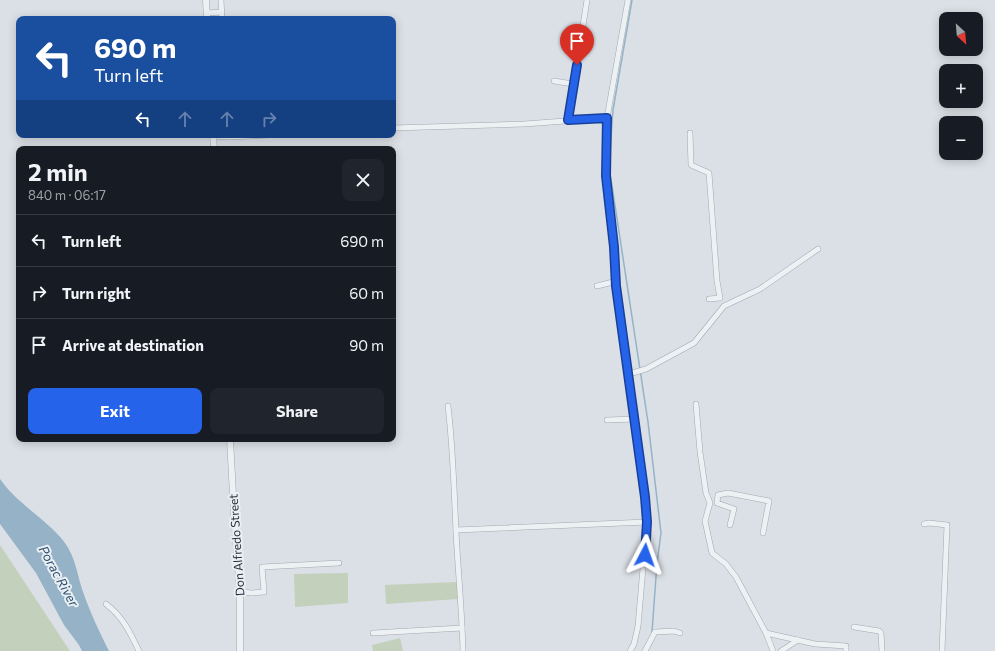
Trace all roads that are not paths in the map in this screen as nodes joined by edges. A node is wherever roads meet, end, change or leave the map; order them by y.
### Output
1 (206, 0) edge
2 (221, 0) edge
3 (587, 0) edge
4 (628, 0) edge
5 (222, 12) junction
6 (207, 16) edge
7 (222, 16) edge
8 (554, 82) dead end
9 (573, 84) junction
10 (607, 118) junction
11 (568, 120) junction
12 (396, 128) edge
13 (690, 133) dead end
14 (818, 249) dead end
15 (616, 281) junction
16 (597, 286) dead end
17 (709, 299) dead end
18 (630, 374) junction
19 (696, 404) dead end
20 (448, 406) dead end
21 (634, 419) junction
22 (607, 420) dead end
23 (230, 442) edge
24 (647, 522) junction
25 (924, 524) dead end
26 (730, 525) dead end
27 (456, 530) junction
28 (763, 533) dead end
29 (339, 563) dead end
30 (240, 592) junction
31 (106, 604) dead end
32 (854, 627) dead end
33 (462, 628) junction
34 (373, 633) dead end
35 (680, 633) dead end
36 (766, 633) junction
37 (798, 640) junction
38 (140, 651) edge
39 (240, 651) edge
40 (463, 651) edge
41 (630, 651) edge
42 (645, 651) edge
43 (773, 651) edge
44 (781, 651) edge
45 (846, 651) edge
46 (882, 651) edge
47 (942, 651) edge

1 - 6 street
2 - 5 street
3 - 9 street
4 - 10 street
5 - 6 street
5 - 7 street
8 - 9 street
9 - 11 street
10 - 11 street
10 - 15 street
11 - 12 street
13 - 17 street
14 - 18 street
15 - 16 street
15 - 18 street
18 - 21 street
19 - 36 street
20 - 27 street
21 - 22 street
21 - 24 street
23 - 30 street, Don Alfredo Street
24 - 27 street
24 - 41 street
25 - 47 street
26 - 28 street
27 - 33 street
29 - 30 street
30 - 39 street, Don Alfredo Street
31 - 38 street
32 - 46 street
33 - 34 street
33 - 40 street
35 - 42 street
36 - 37 street
36 - 43 street
37 - 44 street
37 - 45 street

